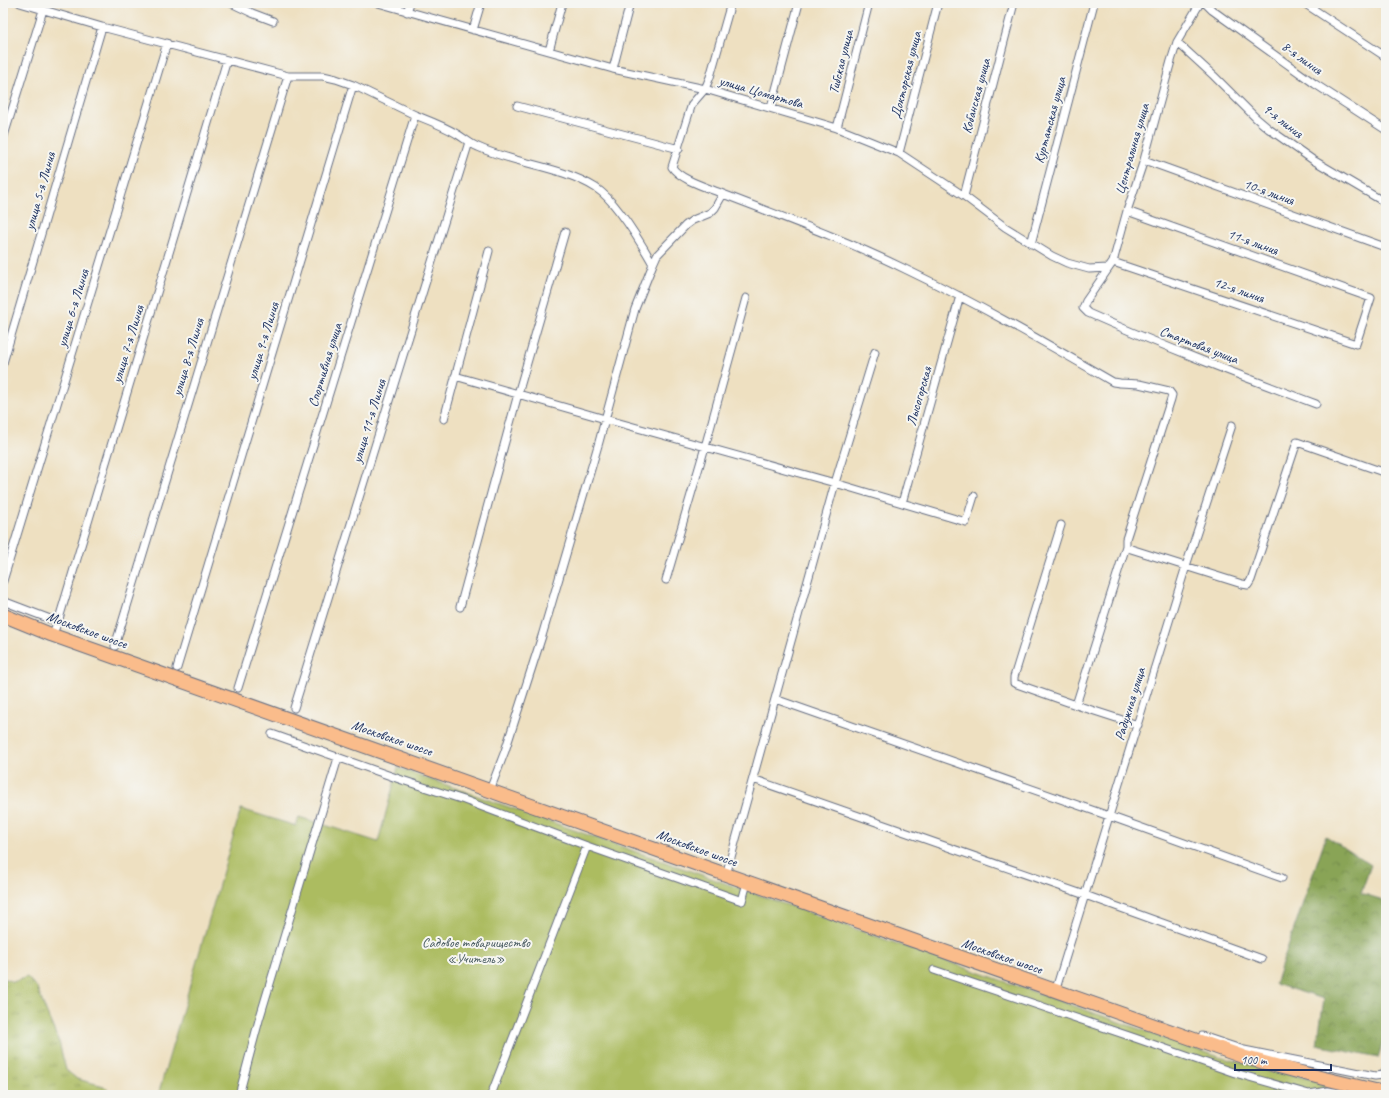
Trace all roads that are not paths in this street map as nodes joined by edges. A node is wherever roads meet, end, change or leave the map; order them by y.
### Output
1 (20, 3) edge
2 (231, 3) edge
3 (378, 3) edge
4 (410, 3) edge
5 (481, 3) edge
6 (562, 3) edge
7 (630, 3) edge
8 (731, 3) edge
9 (799, 3) edge
10 (869, 3) edge
11 (938, 3) edge
12 (1014, 3) edge
13 (1094, 3) edge
14 (1200, 3) edge
15 (1205, 3) edge
16 (1304, 3) edge
17 (43, 10) junction
18 (408, 12) junction
19 (273, 21) dead end
20 (102, 27) junction
21 (473, 30) junction
22 (1177, 42) junction
23 (167, 43) junction
24 (549, 51) junction
25 (1386, 58) edge
26 (227, 60) junction
27 (613, 69) junction
28 (288, 76) junction
29 (353, 85) junction
30 (705, 89) junction
31 (517, 106) dead end
32 (770, 108) junction
33 (415, 115) junction
34 (837, 128) junction
35 (1386, 130) edge
36 (3, 139) edge
37 (469, 142) junction
38 (679, 149) junction
39 (899, 153) junction
40 (1144, 160) junction
41 (723, 194) junction
42 (964, 196) junction
43 (1386, 203) edge
44 (1127, 210) junction
45 (565, 232) dead end
46 (1031, 244) junction
47 (1385, 247) dead end
48 (489, 251) dead end
49 (1113, 262) junction
50 (653, 264) junction
51 (1108, 268) junction
52 (960, 296) junction
53 (746, 298) dead end
54 (1086, 301) joint
55 (1356, 344) joint
56 (875, 352) dead end
57 (3, 363) edge
58 (455, 376) junction
59 (518, 394) junction
60 (1316, 404) dead end
61 (444, 419) dead end
62 (605, 419) junction
63 (1232, 425) dead end
64 (706, 447) junction
65 (1386, 473) edge
66 (835, 483) junction
67 (974, 496) dead end
68 (902, 503) junction
69 (1060, 524) dead end
70 (1126, 546) junction
71 (1186, 566) junction
72 (666, 580) dead end
73 (3, 581) edge
74 (3, 601) edge
75 (460, 607) dead end
76 (3, 615) edge
77 (58, 622) junction
78 (52, 635) junction
79 (115, 646) dead end
80 (177, 668) dead end
81 (238, 688) dead end
82 (775, 699) junction
83 (1076, 705) junction
84 (294, 708) dead end
85 (1138, 724) junction
86 (272, 734) dead end
87 (338, 758) junction
88 (753, 779) junction
89 (490, 790) junction
90 (1109, 816) junction
91 (587, 846) junction
92 (726, 875) junction
93 (1282, 878) dead end
94 (747, 883) junction
95 (1085, 895) junction
96 (1262, 960) dead end
97 (934, 970) dead end
98 (1056, 989) junction
99 (1385, 1073) edge
100 (1386, 1093) edge
101 (239, 1095) edge
102 (491, 1095) edge
103 (1350, 1095) edge

1 - 17 street
2 - 19 street
3 - 18 street, улица Цомартова
4 - 18 street
5 - 21 street
6 - 24 street
7 - 27 street
8 - 30 street
9 - 32 street
10 - 34 street, Тибская улица
11 - 39 street, Докторская улица
12 - 42 street, Кобанская улица
13 - 46 street, Куртатская улица
14 - 22 street, Центральная улица
15 - 35 street, 8-я линия
16 - 25 street
17 - 20 street
17 - 36 street
18 - 21 street, улица Цомартова
20 - 23 street
20 - 57 street, улица 5-я Линия
21 - 24 street, улица Цомартова
22 - 40 street, Центральная улица
22 - 43 street, 9-я линия
23 - 26 street
23 - 73 street, улица 6-я Линия
24 - 27 street, улица Цомартова
26 - 28 street
26 - 77 street, улица 7-я Линия
27 - 30 street, улица Цомартова
28 - 29 street
28 - 79 street, улица 8-я Линия
29 - 33 street
29 - 80 street, улица 9-я Линия
30 - 32 street, улица Цомартова
30 - 38 street
31 - 38 street
32 - 34 street, улица Цомартова
33 - 37 street
33 - 81 street, Спортивная улица
34 - 39 street, улица Цомартова
37 - 50 street
37 - 84 street, улица 11-я Линия
38 - 41 street
39 - 42 street, улица Цомартова
40 - 44 street, Центральная улица
40 - 47 street, 10-я линия
41 - 50 street
41 - 52 street
42 - 46 street, улица Цомартова
44 - 49 street, Центральная улица
44 - 55 street, 11-я линия
45 - 59 street
46 - 51 street, улица Цомартова
48 - 58 street
49 - 51 street, Центральная улица
49 - 55 street, 12-я линия
50 - 62 street
51 - 54 street, Центральная улица
52 - 68 street, Лысогорская
52 - 70 street
53 - 64 street
54 - 60 street, Стартовая улица
56 - 66 street
58 - 59 street
58 - 61 street
59 - 62 street
59 - 75 street
62 - 64 street
62 - 89 street
63 - 71 street, Радужная улица
64 - 66 street
64 - 72 street
65 - 71 street
66 - 68 street
66 - 82 street
67 - 68 street
69 - 83 street
70 - 71 street
70 - 83 street
71 - 85 street, Радужная улица
74 - 77 street
76 - 78 highway, Московское шоссе
77 - 78 street, улица 7-я Линия
78 - 89 highway, Московское шоссе
82 - 88 street
82 - 90 street
83 - 85 street
85 - 90 street, Радужная улица
86 - 87 street
87 - 91 street
87 - 101 street
88 - 92 street
88 - 95 street
89 - 92 highway, Московское шоссе
90 - 93 street
90 - 95 street, Радужная улица
91 - 94 street
91 - 102 street
92 - 94 highway, Московское шоссе
94 - 98 highway, Московское шоссе
95 - 96 street
95 - 98 street, Радужная улица
97 - 103 street
98 - 99 street
98 - 100 highway, Московское шоссе

